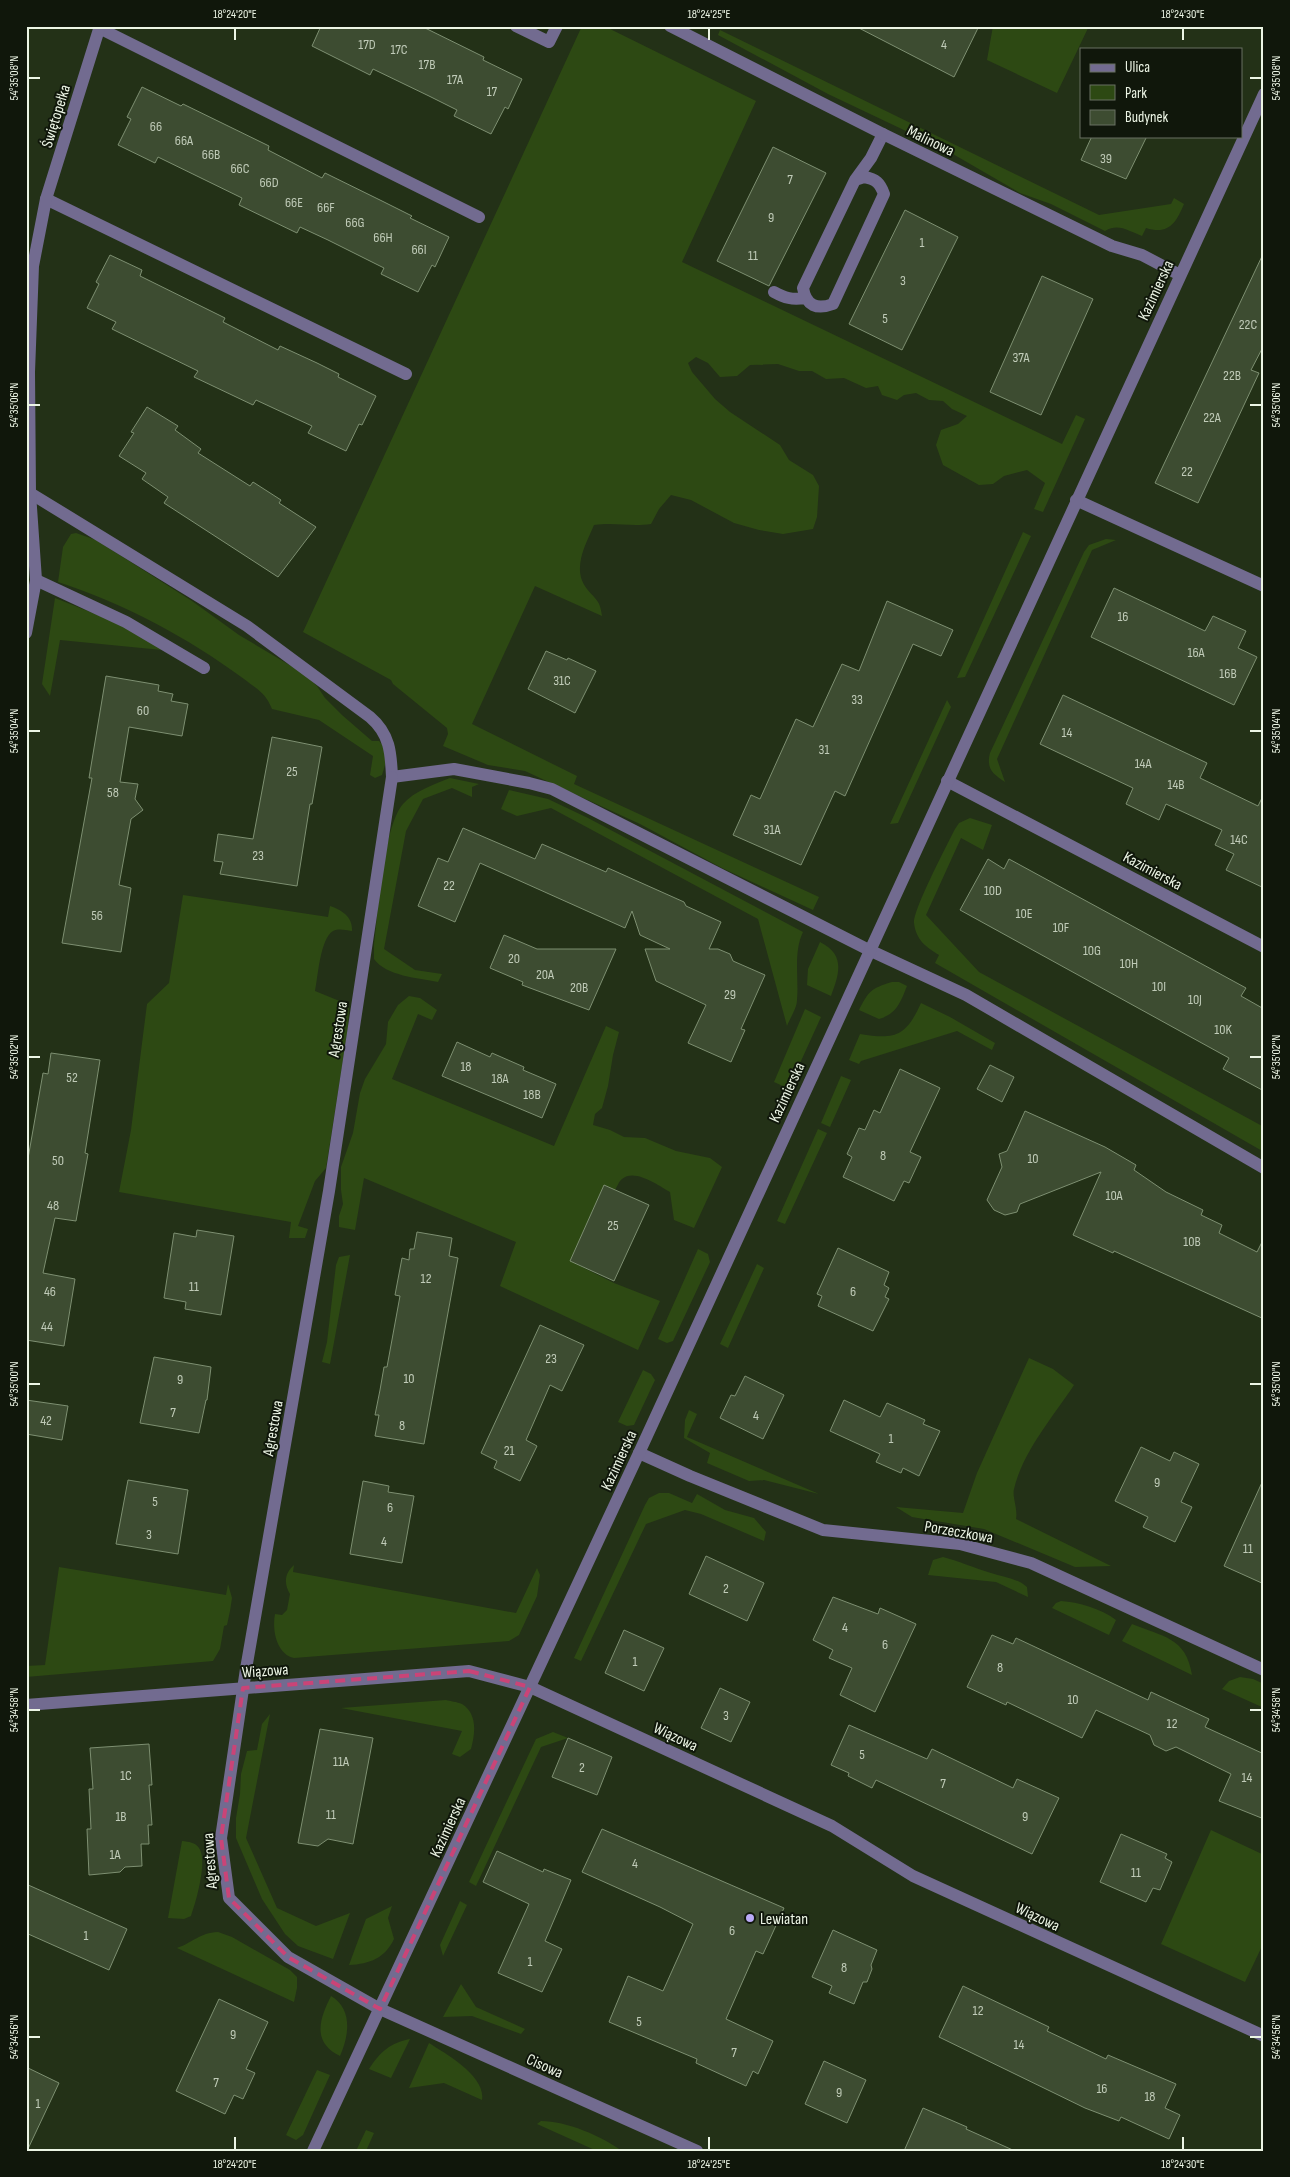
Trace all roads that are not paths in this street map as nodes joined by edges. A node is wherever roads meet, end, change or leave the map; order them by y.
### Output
1 (516, 26) edge
2 (557, 26) edge
3 (670, 26) edge
4 (99, 27) edge
5 (1264, 94) edge
6 (883, 134) junction
7 (855, 180) junction
8 (46, 199) junction
9 (479, 217) dead end
10 (1180, 275) junction
11 (774, 292) dead end
12 (805, 298) junction
13 (406, 374) dead end
14 (30, 493) junction
15 (1076, 500) junction
16 (36, 580) junction
17 (1264, 586) edge
18 (26, 633) edge
19 (204, 668) dead end
20 (392, 777) junction
21 (947, 781) junction
22 (1264, 947) edge
23 (869, 950) junction
24 (1264, 1168) edge
25 (639, 1453) junction
26 (1264, 1670) edge
27 (530, 1687) junction
28 (243, 1688) junction
29 (26, 1705) edge
30 (380, 2009) junction
31 (1264, 2036) edge
32 (313, 2151) edge
33 (697, 2151) edge

1 - 2 street
3 - 6 street, Malinowa
4 - 8 street, Świętopełka
4 - 9 street
5 - 10 street, Kazimierska
6 - 7 street
6 - 10 street, Malinowa
7 - 12 street
7 - 12 street
8 - 13 street
8 - 14 street, Świętopełka
10 - 15 street, Kazimierska
11 - 12 street
14 - 16 street, Świętopełka
14 - 20 street, Agrestowa
15 - 17 street
15 - 21 street, Kazimierska
16 - 18 street, Świętopełka
16 - 19 street
20 - 23 street
20 - 28 street, Agrestowa
21 - 22 street, Kazimierska
21 - 23 street, Kazimierska
23 - 24 street
23 - 25 street, Kazimierska
25 - 26 street, Porzeczkowa
25 - 27 street, Kazimierska
27 - 28 street, Wiązowa
27 - 30 street, Kazimierska
27 - 31 street, Wiązowa
28 - 29 street, Wiązowa
28 - 30 street, Agrestowa
30 - 32 street, Kazimierska
30 - 33 street, Cisowa

